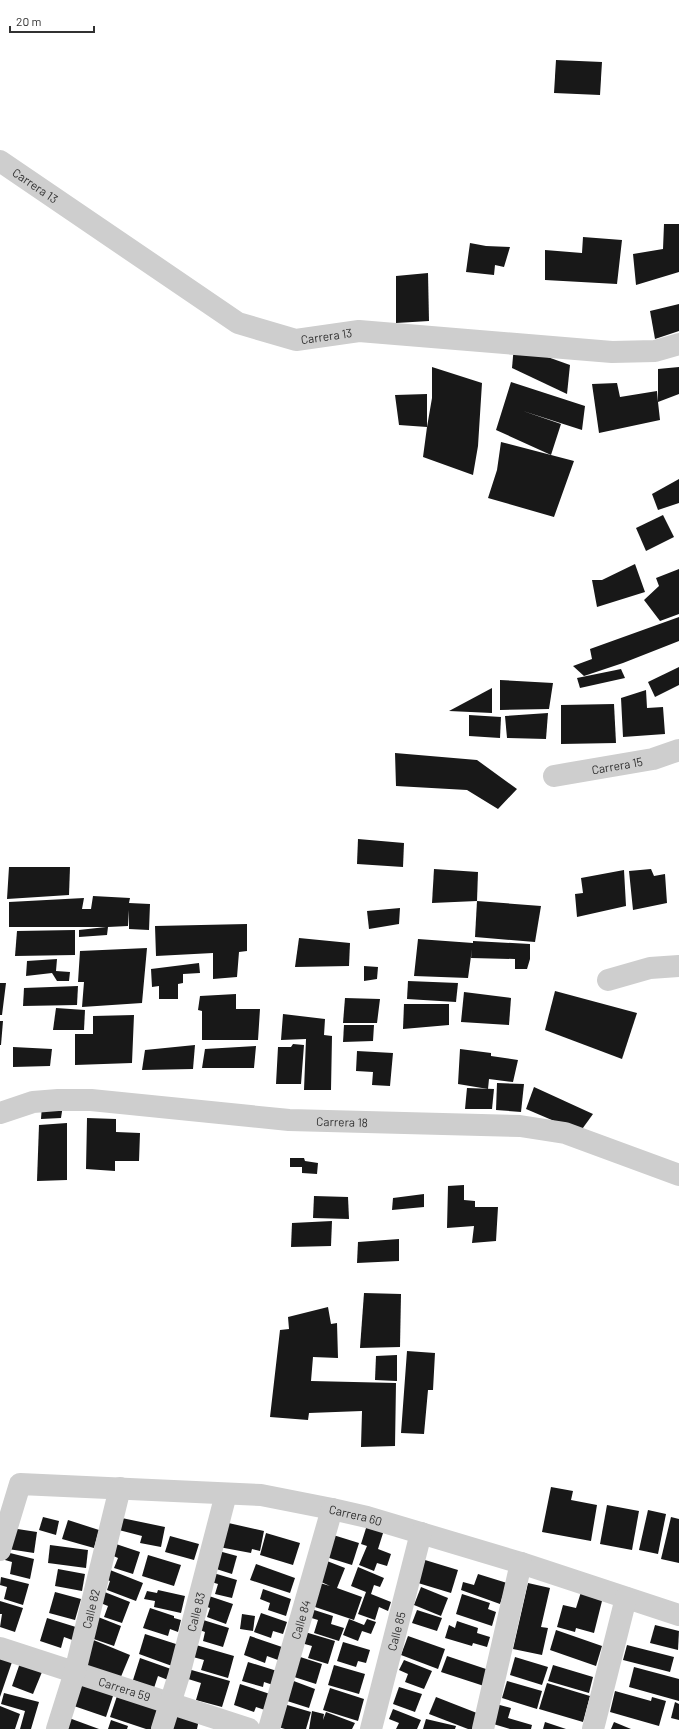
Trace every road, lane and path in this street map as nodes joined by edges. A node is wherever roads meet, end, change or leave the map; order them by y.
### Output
1 (0, 161) edge
2 (679, 344) edge
3 (679, 750) edge
4 (554, 776) dead end
5 (679, 966) edge
6 (608, 980) dead end
7 (0, 1113) edge
8 (679, 1175) edge
9 (120, 1488) junction
10 (226, 1494) junction
11 (332, 1509) junction
12 (421, 1533) junction
13 (0, 1550) edge
14 (521, 1563) junction
15 (626, 1598) junction
16 (679, 1615) edge
17 (0, 1648) edge
18 (75, 1672) junction
19 (170, 1703) junction
20 (57, 1729) edge
21 (162, 1729) edge
22 (249, 1729) edge
23 (269, 1729) edge
24 (371, 1729) edge
25 (483, 1729) edge
26 (593, 1729) edge

1 - 2 street, Carrera 13
3 - 4 street, Carrera 15
5 - 6 street
7 - 8 street, Carrera 18
9 - 10 street, Carrera 60
9 - 13 street, Carrera 60
9 - 18 street, Calle 82
10 - 11 street, Carrera 60
10 - 19 street, Calle 83
11 - 12 street, Carrera 60
11 - 23 street, Calle 84
12 - 14 street, Carrera 60
12 - 24 street, Calle 85
14 - 15 street, Carrera 60
14 - 25 street
15 - 16 street, Carrera 60
15 - 26 street
17 - 18 street, Carrera 59
18 - 19 street, Carrera 59
18 - 20 street, Calle 82
19 - 21 street, Calle 83
19 - 22 street, Carrera 59

